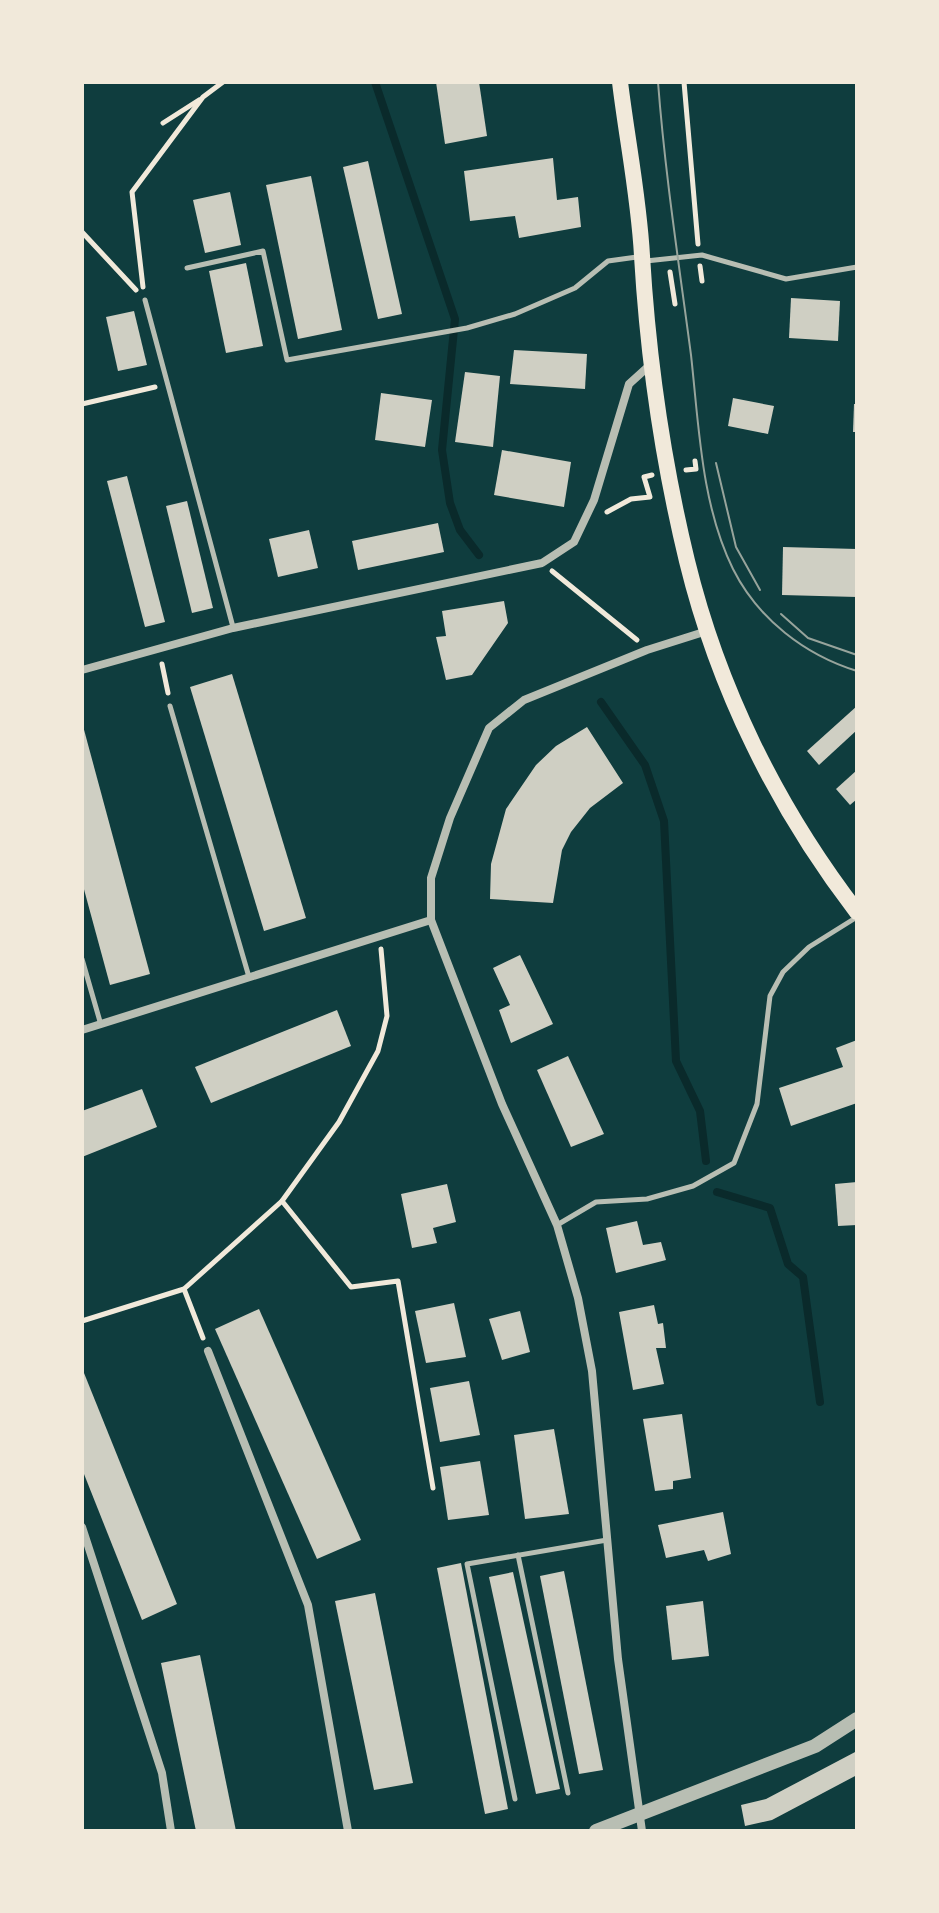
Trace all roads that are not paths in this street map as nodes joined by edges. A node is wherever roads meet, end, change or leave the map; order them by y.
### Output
1 (620, 82) edge
2 (642, 259) junction
3 (857, 267) edge
4 (187, 268) dead end
5 (145, 300) road end
6 (652, 363) junction
7 (233, 628) junction
8 (707, 631) junction
9 (82, 670) edge
10 (170, 706) road end
11 (857, 915) edge
12 (431, 920) junction
13 (82, 959) edge
14 (249, 977) junction
15 (102, 1026) junction
16 (82, 1030) edge
17 (557, 1225) junction
18 (208, 1351) road end
19 (82, 1527) edge
20 (607, 1540) junction
21 (518, 1555) junction
22 (857, 1719) edge
23 (568, 1793) dead end
24 (515, 1799) dead end
25 (640, 1824) edge
26 (171, 1831) edge
27 (348, 1831) edge
28 (596, 1831) edge

1 - 2 main road
2 - 3 lane
2 - 4 lane
2 - 6 main road
5 - 7 lane
6 - 7 street
6 - 8 main road
7 - 9 street
8 - 11 main road
8 - 12 street
10 - 14 lane
11 - 17 lane
12 - 14 street
12 - 17 street
13 - 15 lane
14 - 15 street
15 - 16 street
17 - 20 street
18 - 27 street
19 - 26 street
20 - 21 lane
20 - 25 street
21 - 23 lane
21 - 24 lane
22 - 25 street
25 - 28 street

